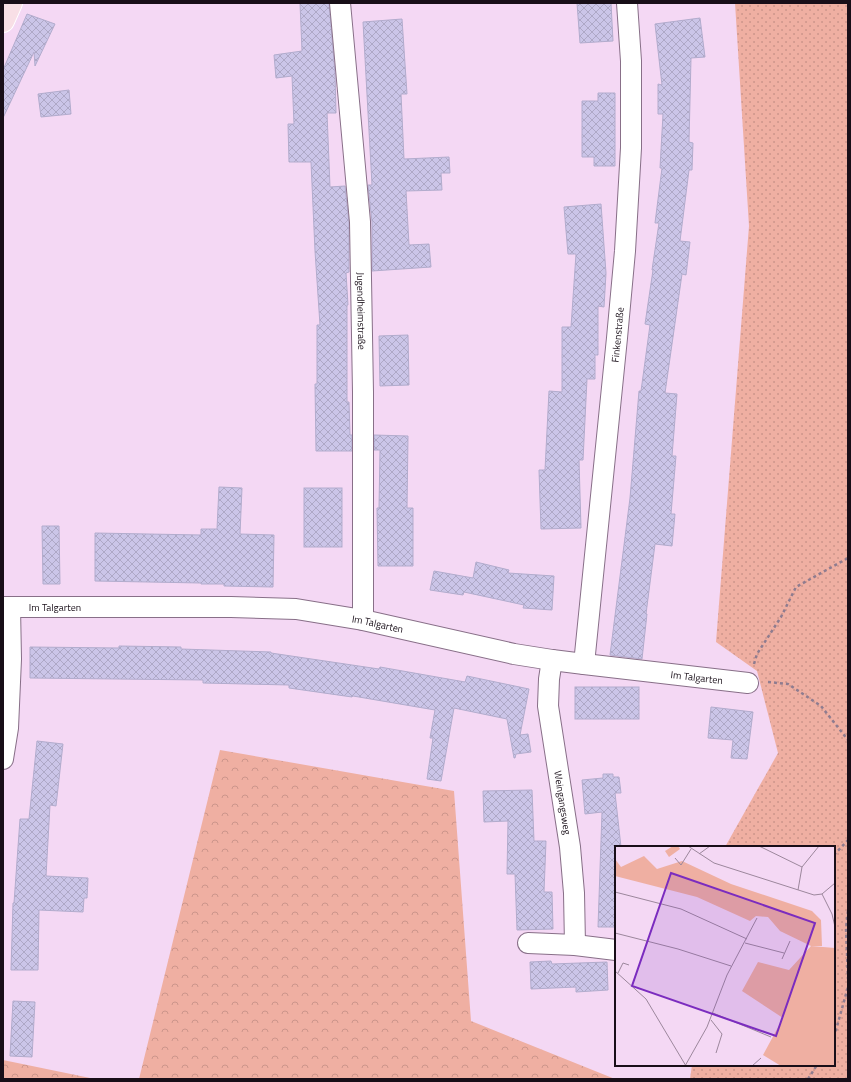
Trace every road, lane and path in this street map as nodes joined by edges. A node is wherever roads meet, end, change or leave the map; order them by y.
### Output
1 (11, 3) edge
2 (340, 3) edge
3 (627, 3) edge
4 (3, 21) edge
5 (848, 558) edge
6 (6, 607) edge
7 (363, 620) junction
8 (552, 660) junction
9 (584, 664) junction
10 (758, 682) junction
11 (848, 740) edge
12 (3, 759) edge
13 (848, 840) edge
14 (835, 854) edge
15 (848, 910) edge
16 (528, 943) dead end
17 (575, 945) junction
18 (615, 950) edge
19 (848, 979) edge
20 (848, 986) edge
21 (835, 1033) edge
22 (816, 1066) edge
23 (808, 1079) edge

1 - 4 main road
2 - 7 street, Jugendheimstraße
3 - 9 street, Finkenstraße
5 - 10 path
6 - 7 street, Im Talgarten
6 - 12 street
7 - 8 street, Im Talgarten
8 - 9 street, Im Talgarten
8 - 17 street, Weingangsweg
9 - 10 street, Im Talgarten
10 - 11 path
13 - 14 path
15 - 19 path
16 - 17 street
17 - 18 street
20 - 21 path
22 - 23 path

